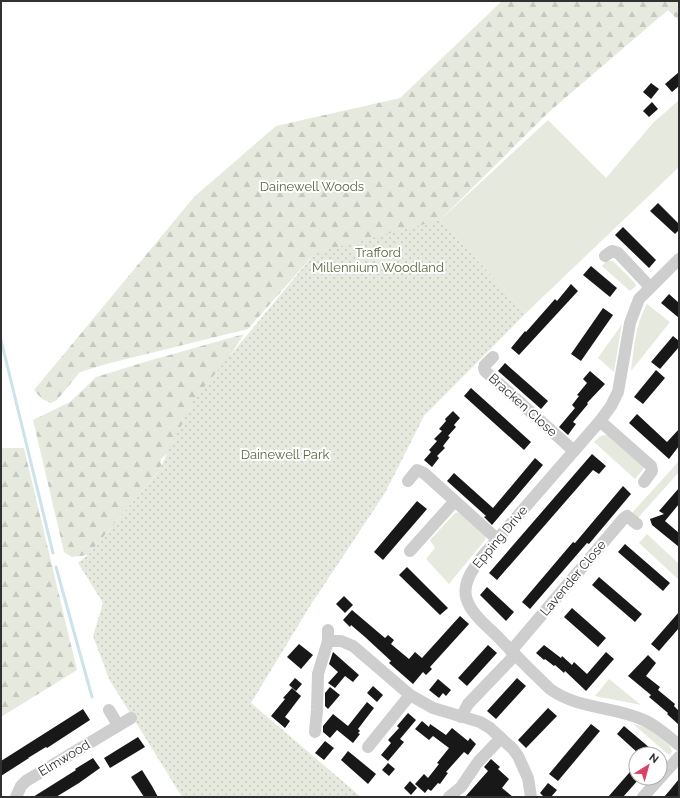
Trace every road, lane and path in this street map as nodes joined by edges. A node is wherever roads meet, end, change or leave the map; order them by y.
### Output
1 (605, 256) dead end
2 (679, 259) edge
3 (650, 287) junction
4 (493, 356) dead end
5 (600, 421) junction
6 (574, 451) junction
7 (408, 481) dead end
8 (644, 482) dead end
9 (454, 502) junction
10 (637, 524) dead end
11 (497, 539) junction
12 (410, 551) dead end
13 (513, 653) junction
14 (410, 695) junction
15 (109, 710) dead end
16 (461, 717) junction
17 (131, 718) dead end
18 (118, 725) junction
19 (315, 732) dead end
20 (501, 738) junction
21 (679, 745) edge
22 (368, 747) dead end
23 (679, 757) edge
24 (16, 797) edge
25 (449, 797) edge
26 (531, 797) edge
27 (643, 797) edge

1 - 3 street
2 - 3 street, Epping Drive
3 - 5 street, Epping Drive
4 - 6 street, Bracken Close
5 - 6 street, Epping Drive
5 - 8 street
6 - 11 street, Epping Drive
7 - 9 street
9 - 11 street
9 - 12 street
10 - 13 street, Lavender Close
11 - 13 street, Epping Drive
13 - 16 street
13 - 21 street, Epping Drive
14 - 16 street
14 - 19 street
14 - 22 street
15 - 18 street
16 - 20 street
17 - 18 street, Elmwood
18 - 24 street, Elmwood
20 - 25 street
20 - 26 street
23 - 27 street

